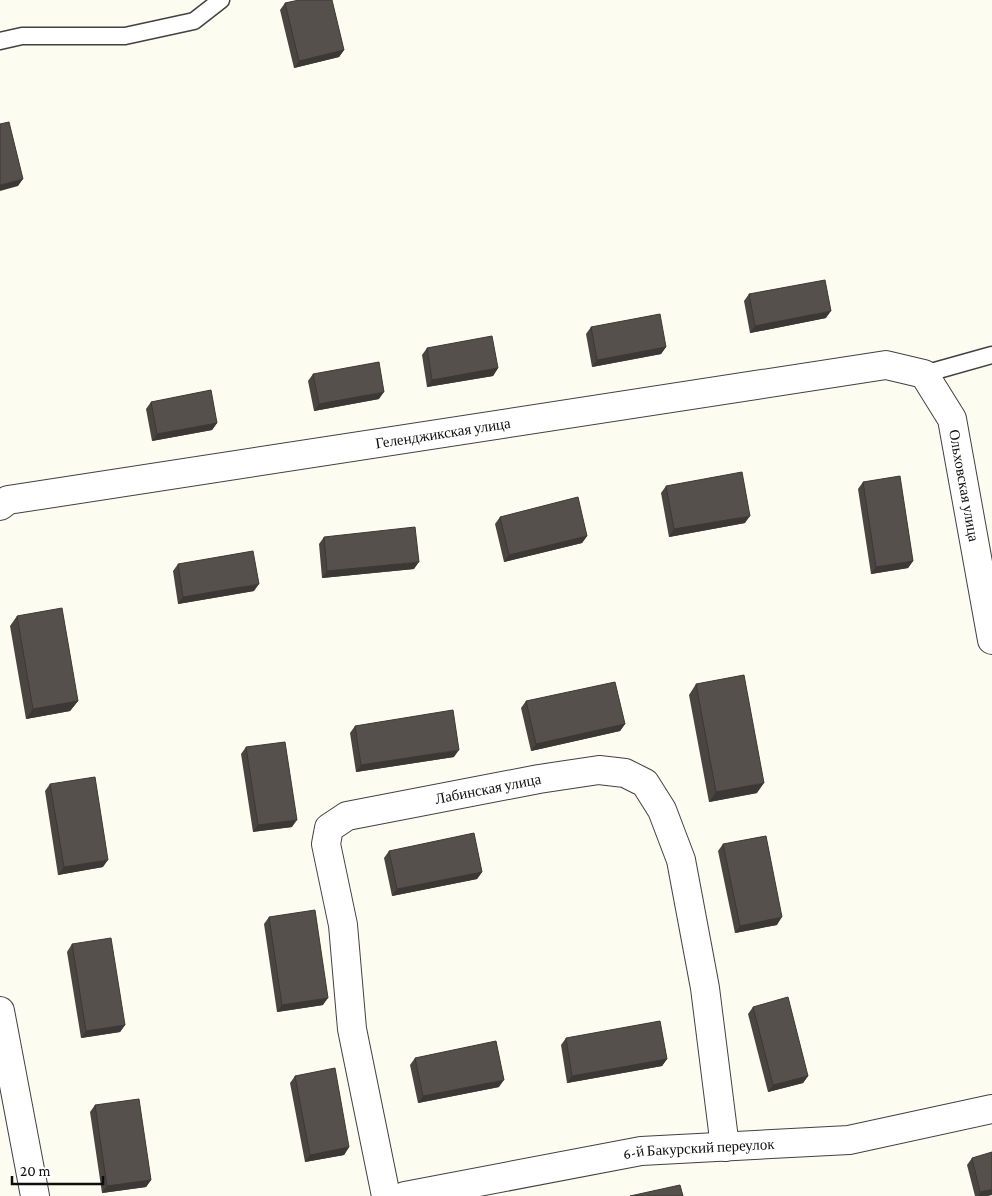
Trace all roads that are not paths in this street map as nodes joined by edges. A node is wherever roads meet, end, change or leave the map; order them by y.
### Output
1 (221, 0) edge
2 (0, 41) edge
3 (992, 355) edge
4 (924, 374) junction
5 (3, 502) edge
6 (992, 640) edge
7 (0, 1011) edge
8 (992, 1109) edge
9 (725, 1147) junction
10 (35, 1196) edge
11 (386, 1196) edge
12 (405, 1196) edge

1 - 2 lane
3 - 4 lane
4 - 5 street, Геленджикская улица
4 - 6 street, Ольховская улица
7 - 10 street
8 - 9 street, 6-й Бакурский переулок
9 - 11 street, Лабинская улица
9 - 12 street, 6-й Бакурский переулок

